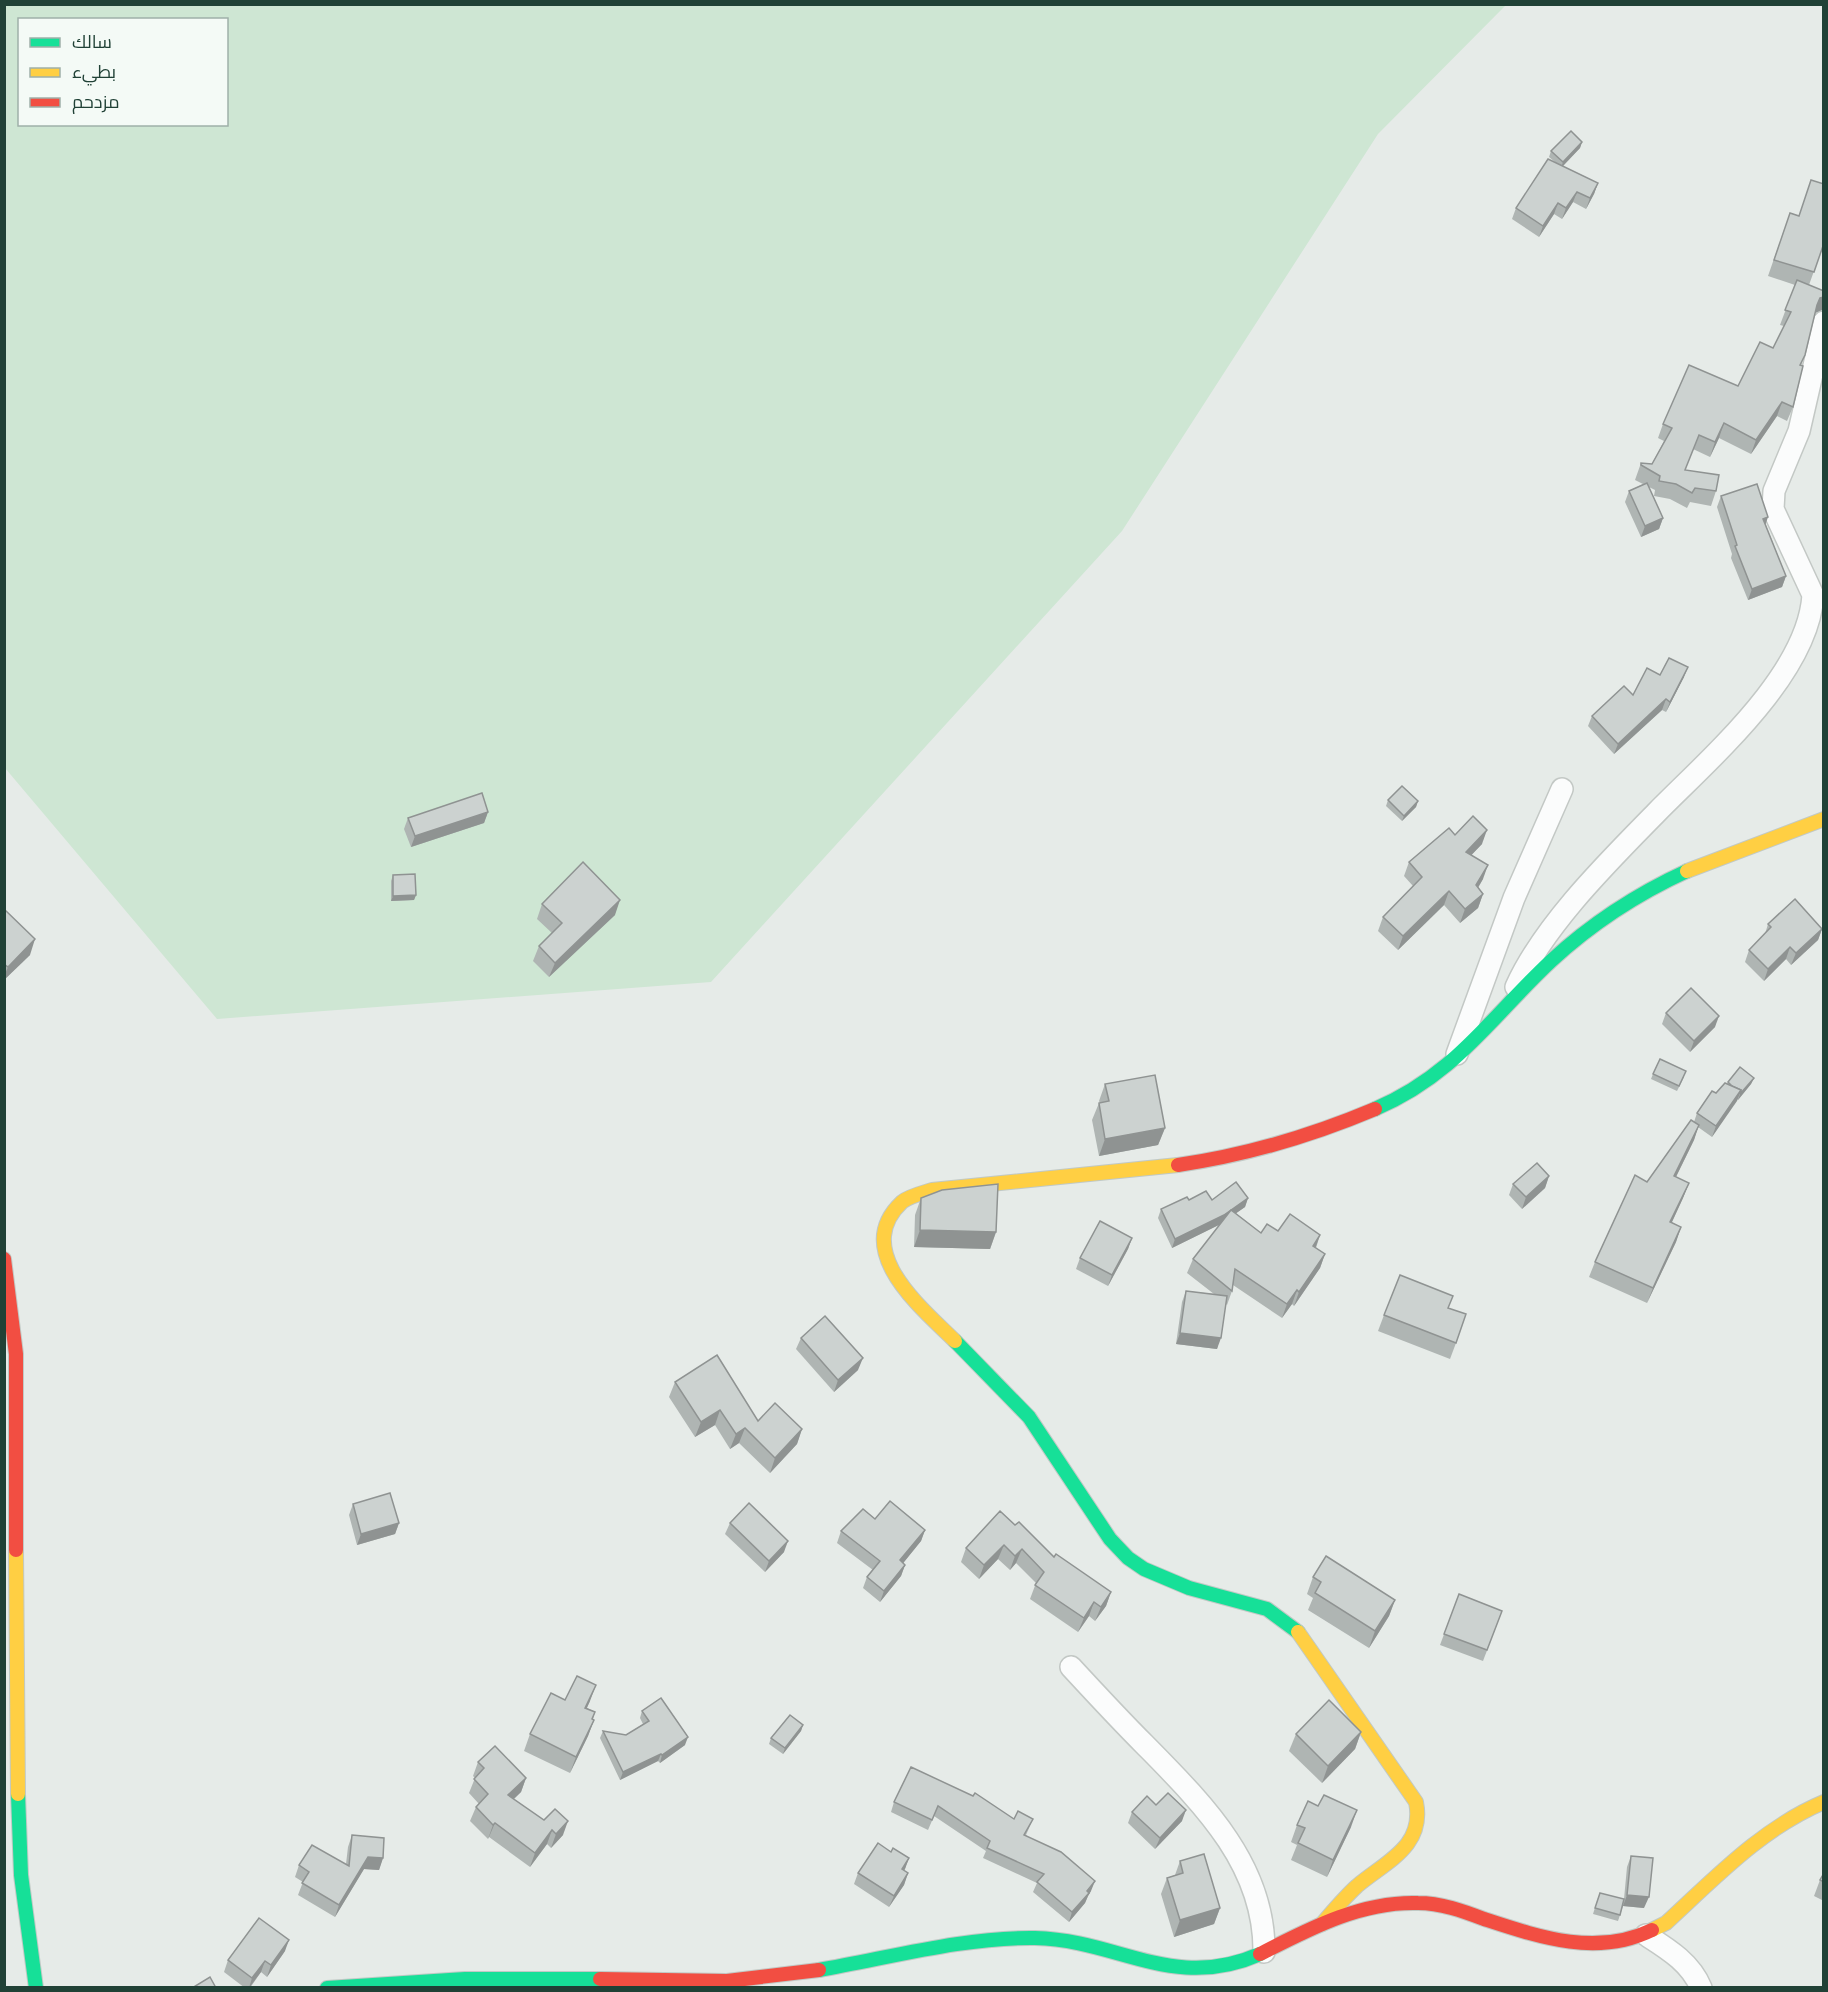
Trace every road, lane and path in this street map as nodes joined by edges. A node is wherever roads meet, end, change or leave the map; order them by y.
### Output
1 (1824, 322) edge
2 (1562, 789) dead end
3 (1824, 819) edge
4 (1509, 1004) junction
5 (1455, 1060) junction
6 (4, 1259) edge
7 (1071, 1667) dead end
8 (1824, 1802) edge
9 (1322, 1924) junction
10 (1646, 1935) junction
11 (1263, 1952) junction
12 (421, 1985) edge
13 (36, 1988) edge
14 (327, 1988) edge
15 (1701, 1988) edge

1 - 4 street
2 - 5 street
3 - 4 street
4 - 5 street
5 - 9 street
6 - 13 street
7 - 11 street
8 - 10 street
9 - 10 street
9 - 11 street
10 - 15 street
11 - 12 street
12 - 14 street

